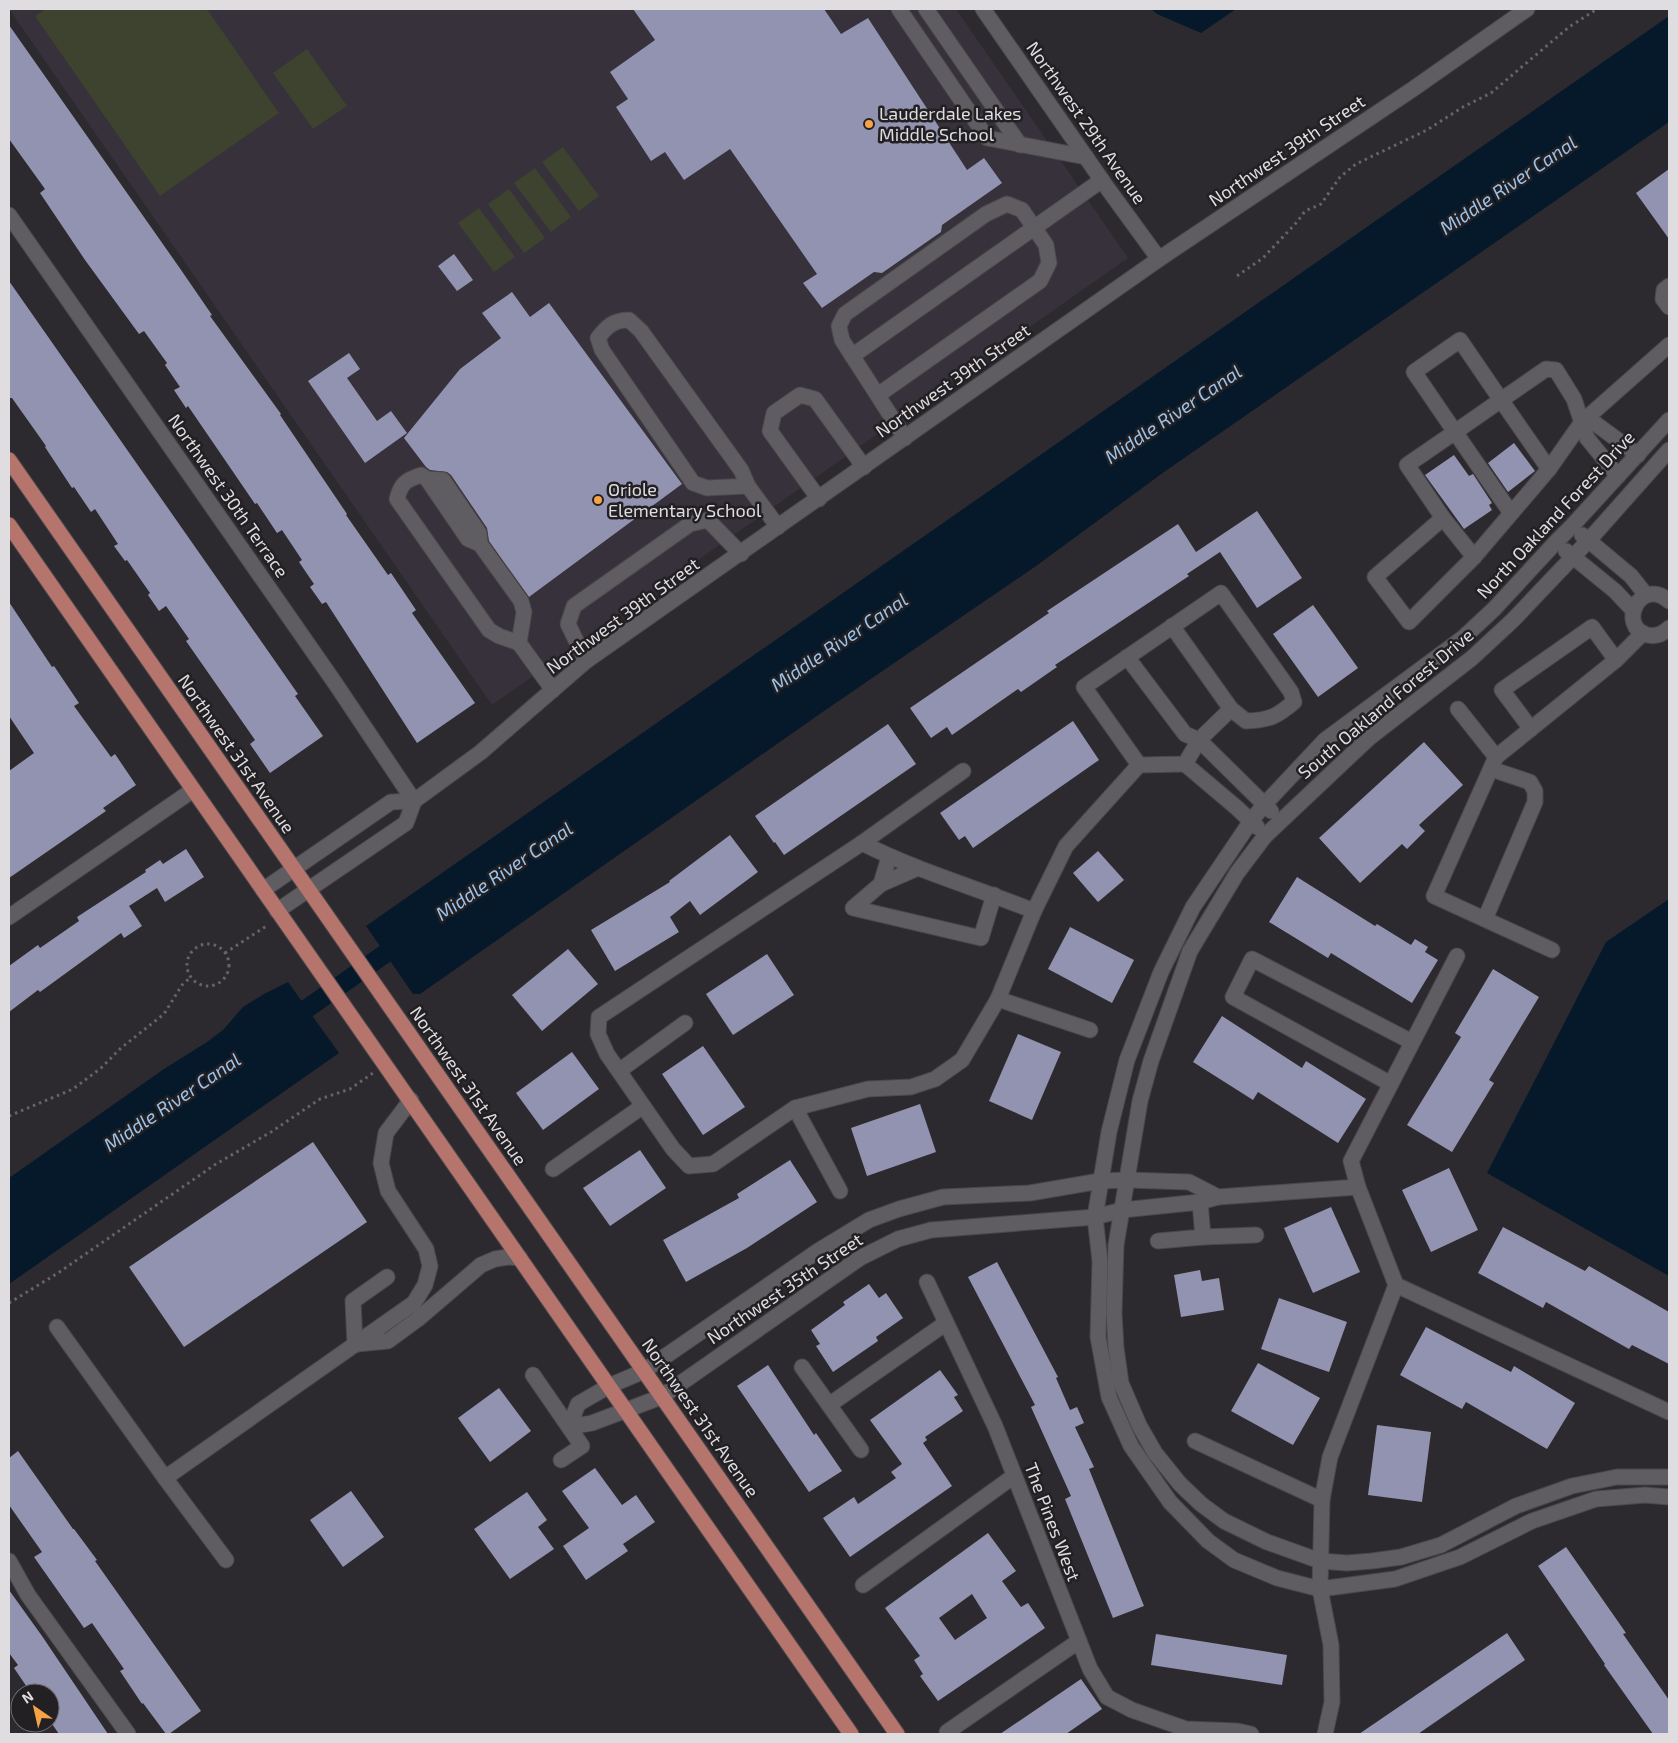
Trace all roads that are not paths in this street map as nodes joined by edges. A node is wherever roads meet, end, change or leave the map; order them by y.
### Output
1 (899, 9) edge
2 (926, 9) edge
3 (983, 9) edge
4 (1526, 9) edge
5 (1020, 145) junction
6 (1086, 157) junction
7 (1102, 180) junction
8 (9, 215) edge
9 (1034, 227) junction
10 (1159, 259) junction
11 (1669, 286) edge
12 (1669, 307) edge
13 (1669, 345) edge
14 (852, 356) junction
15 (878, 395) junction
16 (1501, 400) junction
17 (1669, 420) edge
18 (1582, 422) junction
19 (1455, 432) junction
20 (905, 438) junction
21 (1669, 450) edge
22 (1638, 455) junction
23 (9, 460) edge
24 (864, 467) junction
25 (1549, 469) junction
26 (1618, 476) junction
27 (748, 486) junction
28 (819, 499) junction
29 (1511, 513) junction
30 (1443, 518) junction
31 (9, 525) edge
32 (1572, 526) junction
33 (778, 527) junction
34 (1589, 540) junction
35 (1556, 542) junction
36 (740, 554) junction
37 (1572, 556) junction
38 (1474, 557) junction
39 (1646, 595) junction
40 (1669, 601) edge
41 (1633, 610) junction
42 (1172, 626) junction
43 (1669, 628) edge
44 (1643, 633) junction
45 (519, 643) junction
46 (1127, 657) junction
47 (1616, 660) junction
48 (586, 661) junction
49 (553, 690) junction
50 (1458, 709) dead end
51 (1231, 710) junction
52 (1531, 728) junction
53 (1198, 740) junction
54 (1493, 763) junction
55 (1185, 764) junction
56 (1139, 765) junction
57 (963, 771) dead end
58 (194, 790) junction
59 (414, 801) junction
60 (1264, 805) junction
61 (1281, 820) junction
62 (1251, 821) junction
63 (1265, 836) junction
64 (862, 843) junction
65 (889, 857) junction
66 (918, 868) junction
67 (294, 870) junction
68 (882, 884) junction
69 (263, 890) junction
70 (308, 890) junction
71 (994, 895) junction
72 (1034, 911) junction
73 (280, 914) junction
74 (9, 917) edge
75 (1485, 919) junction
76 (1552, 950) dead end
77 (1457, 956) dead end
78 (998, 999) junction
79 (685, 1023) dead end
80 (1090, 1030) dead end
81 (1412, 1042) junction
82 (619, 1070) junction
83 (1391, 1084) junction
84 (411, 1100) junction
85 (643, 1106) junction
86 (795, 1108) junction
87 (553, 1169) dead end
88 (1127, 1180) junction
89 (1100, 1181) junction
90 (1358, 1187) junction
91 (840, 1191) dead end
92 (1218, 1197) junction
93 (1200, 1202) junction
94 (1122, 1210) junction
95 (1095, 1217) junction
96 (1256, 1235) dead end
97 (1203, 1237) junction
98 (1158, 1241) dead end
99 (520, 1258) junction
100 (388, 1277) dead end
101 (927, 1282) dead end
102 (1396, 1285) junction
103 (946, 1323) junction
104 (57, 1327) dead end
105 (355, 1344) junction
106 (802, 1367) dead end
107 (644, 1371) junction
108 (533, 1375) dead end
109 (609, 1386) junction
110 (661, 1397) junction
111 (829, 1405) junction
112 (626, 1411) junction
113 (1669, 1412) edge
114 (569, 1427) junction
115 (1195, 1441) dead end
116 (861, 1450) dead end
117 (561, 1460) dead end
118 (1014, 1476) junction
119 (1669, 1477) edge
120 (165, 1478) junction
121 (1669, 1497) edge
122 (1322, 1500) junction
123 (226, 1560) dead end
124 (1320, 1561) junction
125 (9, 1562) edge
126 (863, 1585) dead end
127 (1320, 1589) junction
128 (1079, 1641) junction
129 (947, 1732) dead end
130 (1185, 1732) edge
131 (128, 1734) edge
132 (851, 1734) edge
133 (897, 1734) edge
134 (1251, 1734) edge
135 (1326, 1734) edge

1 - 5 street
2 - 5 street
3 - 6 street, Northwest 29th Avenue
4 - 10 street, Northwest 39th Street
5 - 6 street
6 - 7 street, Northwest 29th Avenue
7 - 9 street
7 - 10 street, Northwest 29th Avenue
8 - 59 street, Northwest 30th Terrace
9 - 14 street
9 - 14 street
9 - 15 street
10 - 20 street, Northwest 39th Street
11 - 12 street
13 - 18 street
14 - 15 street
15 - 20 street
16 - 18 street
16 - 19 street
16 - 19 street
16 - 25 street
17 - 22 street, North Oakland Forest Drive
18 - 22 street
18 - 25 street
18 - 26 street
19 - 29 street
19 - 30 street
20 - 24 street, Northwest 39th Street
21 - 34 street, South Oakland Forest Drive
22 - 26 street, North Oakland Forest Drive
23 - 67 main road, Northwest 31st Avenue
24 - 28 street, Northwest 39th Street
24 - 28 street
25 - 29 street
26 - 32 street, North Oakland Forest Drive
27 - 27 street
27 - 33 street
28 - 33 street, Northwest 39th Street
29 - 38 street
30 - 38 street
30 - 38 street
31 - 58 main road
32 - 34 street
32 - 35 street, North Oakland Forest Drive
33 - 36 street, Northwest 39th Street
34 - 37 street, South Oakland Forest Drive
34 - 39 street
35 - 37 street
35 - 60 street, North Oakland Forest Drive
36 - 48 street, Northwest 39th Street
36 - 48 street
37 - 41 street
37 - 61 street, South Oakland Forest Drive
39 - 40 street
39 - 41 street
41 - 44 street
42 - 46 street
42 - 51 street
42 - 51 street
43 - 44 street
44 - 47 street
45 - 45 street
45 - 49 street
46 - 53 street
46 - 56 street
47 - 52 street
47 - 52 street
48 - 49 street, Northwest 39th Street
49 - 59 street, Northwest 39th Street
50 - 54 street
51 - 53 street
52 - 54 street
53 - 55 street
53 - 60 street
54 - 75 street
54 - 75 street
55 - 56 street
55 - 62 street
56 - 72 street
57 - 64 street
58 - 69 main road
58 - 74 street
59 - 67 street
59 - 70 street
60 - 61 street
60 - 62 street, North Oakland Forest Drive
61 - 63 street, South Oakland Forest Drive
62 - 63 street
62 - 89 street, North Oakland Forest Drive
63 - 88 street, South Oakland Forest Drive
64 - 65 street
64 - 82 street
65 - 66 street
65 - 68 street
66 - 68 street
66 - 71 street
67 - 69 street
67 - 70 main road, Northwest 31st Avenue
68 - 71 street
69 - 73 main road
70 - 73 street
70 - 107 main road, Northwest 31st Avenue
71 - 72 street
72 - 78 street
73 - 84 main road
75 - 76 street
77 - 81 street
78 - 80 street
78 - 86 street
79 - 82 street
81 - 83 street
81 - 83 street
82 - 85 street
83 - 90 street
84 - 99 main road
84 - 105 street
85 - 86 street
85 - 87 street
86 - 91 street
88 - 89 street
88 - 92 street
88 - 94 street, South Oakland Forest Drive
89 - 95 street, North Oakland Forest Drive
89 - 107 street
90 - 92 street, Northwest 35th Street
90 - 102 street
92 - 93 street, Northwest 35th Street
93 - 94 street, Northwest 35th Street
93 - 97 street
94 - 95 street, Northwest 35th Street
94 - 124 street, South Oakland Forest Drive
95 - 110 street, Northwest 35th Street
95 - 127 street
96 - 97 street
97 - 98 street
99 - 105 street
99 - 109 main road
100 - 105 street
101 - 103 street, The Pines West
102 - 113 street
102 - 122 street
103 - 111 street
103 - 118 street, The Pines West
104 - 120 street
105 - 120 street
106 - 111 street
107 - 109 street
107 - 110 main road, Northwest 31st Avenue
108 - 114 street
109 - 112 main road
109 - 114 street
110 - 112 street, Northwest 35th Street
110 - 133 main road, Northwest 31st Avenue
111 - 116 street
112 - 114 street, Northwest 35th Street
112 - 132 main road
114 - 117 street
115 - 122 street
118 - 126 street
118 - 128 street, The Pines West
119 - 124 street, South Oakland Forest Drive
120 - 123 street
121 - 127 street
122 - 124 street
124 - 127 street
125 - 131 street
127 - 135 street
128 - 129 street
128 - 130 street, The Pines West
130 - 134 street, The Pines West

